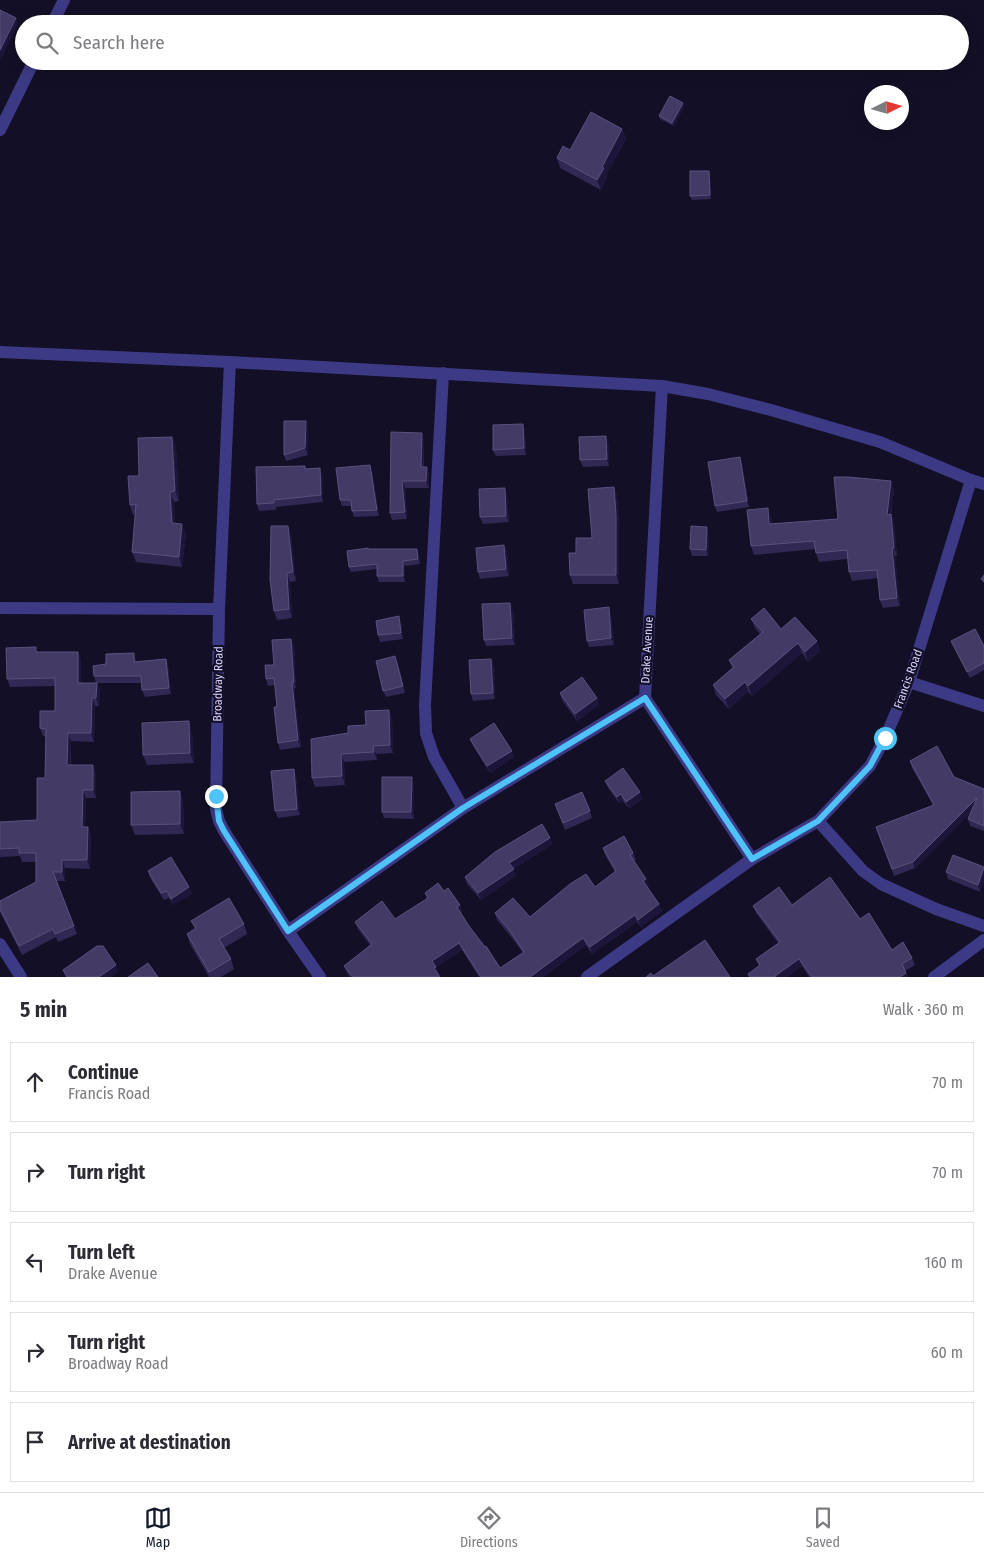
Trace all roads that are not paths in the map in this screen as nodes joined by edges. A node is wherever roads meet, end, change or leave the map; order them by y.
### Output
1 (64, 0) edge
2 (56, 15) edge
3 (30, 70) edge
4 (0, 130) edge
5 (0, 352) edge
6 (230, 362) junction
7 (443, 373) junction
8 (662, 386) junction
9 (971, 480) junction
10 (984, 484) edge
11 (0, 608) edge
12 (219, 610) junction
13 (909, 682) junction
14 (645, 698) junction
15 (984, 706) edge
16 (463, 808) junction
17 (818, 821) junction
18 (752, 859) junction
19 (984, 926) edge
20 (288, 931) junction
21 (984, 940) edge
22 (0, 944) edge
23 (22, 977) edge
24 (320, 977) edge
25 (587, 977) edge
26 (934, 977) edge

1 - 2 street
3 - 4 street
5 - 6 street
6 - 7 street
6 - 12 street, Broadway Road
7 - 8 street
7 - 16 street
8 - 9 street
8 - 14 street, Drake Avenue
9 - 10 street
9 - 13 street, Francis Road
11 - 12 street
12 - 20 street, Broadway Road
13 - 15 street
13 - 17 street, Francis Road
14 - 16 street, Drake Avenue
14 - 18 street
16 - 20 street, Drake Avenue
17 - 18 street, Francis Road
17 - 19 street
18 - 25 street, Francis Road
20 - 24 street, Broadway Road
21 - 26 street
22 - 23 street

